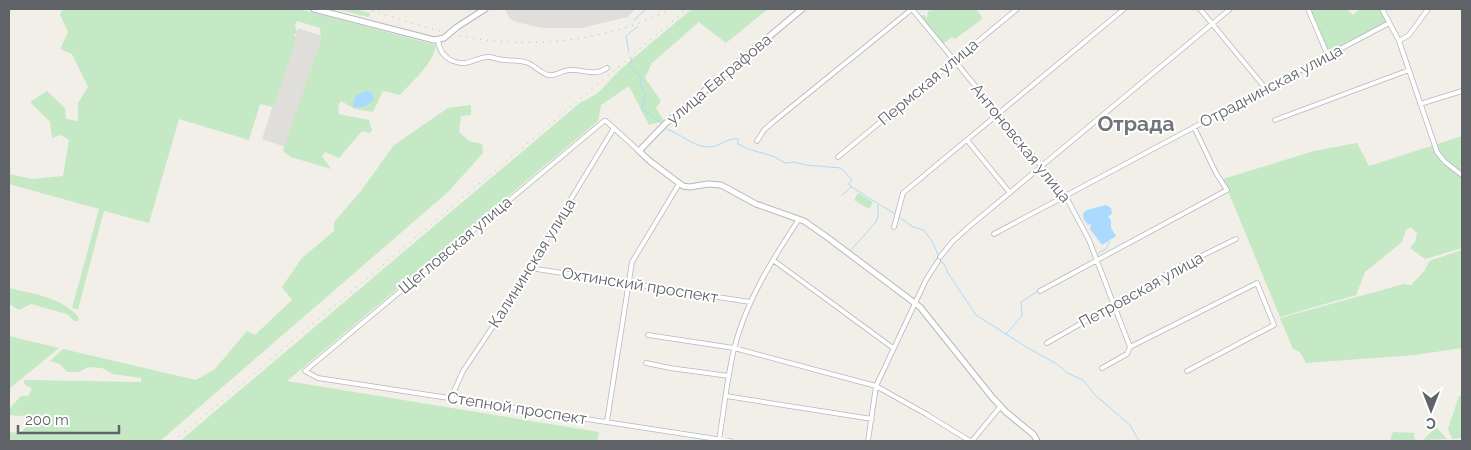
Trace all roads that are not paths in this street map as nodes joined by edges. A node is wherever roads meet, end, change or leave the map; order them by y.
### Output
1 (314, 9) edge
2 (485, 9) edge
3 (802, 9) edge
4 (912, 9) edge
5 (1017, 9) edge
6 (1124, 9) edge
7 (1200, 9) edge
8 (1230, 9) edge
9 (1308, 9) edge
10 (1382, 9) edge
11 (1428, 9) edge
12 (1212, 24) junction
13 (1389, 24) junction
14 (438, 40) junction
15 (1399, 41) junction
16 (1328, 56) junction
17 (953, 61) junction
18 (607, 68) dead end
19 (1409, 70) junction
20 (1266, 89) junction
21 (1462, 91) edge
22 (1420, 104) junction
23 (998, 114) junction
24 (1275, 120) dead end
25 (1194, 127) junction
26 (614, 128) junction
27 (967, 140) junction
28 (757, 141) dead end
29 (639, 151) junction
30 (838, 156) dead end
31 (1040, 166) junction
32 (1462, 175) edge
33 (679, 184) junction
34 (1010, 193) junction
35 (1066, 195) junction
36 (799, 219) junction
37 (894, 227) dead end
38 (994, 234) dead end
39 (1236, 239) dead end
40 (773, 260) junction
41 (1097, 261) junction
42 (530, 268) junction
43 (627, 284) junction
44 (1040, 291) dead end
45 (750, 302) junction
46 (916, 304) junction
47 (1115, 304) junction
48 (648, 335) dead end
49 (1047, 343) dead end
50 (1130, 347) junction
51 (734, 348) junction
52 (893, 348) junction
53 (646, 363) dead end
54 (1102, 368) dead end
55 (305, 371) joint
56 (1187, 371) dead end
57 (729, 376) junction
58 (876, 386) junction
59 (726, 396) junction
60 (451, 398) junction
61 (1000, 407) junction
62 (872, 419) junction
63 (606, 421) junction
64 (719, 440) junction
65 (730, 441) edge
66 (868, 441) edge
67 (971, 441) edge
68 (1037, 441) edge

1 - 14 street
2 - 14 street
3 - 29 street, улица Евграфова
4 - 17 street, Антоновская улица
4 - 28 street
5 - 17 street, Пермская улица
6 - 23 street
7 - 12 street
8 - 12 street
9 - 16 street
10 - 13 street
11 - 15 street
12 - 20 street
12 - 31 street
13 - 15 street
13 - 16 street, Отраднинская улица
14 - 18 street
15 - 19 street
16 - 20 street, Отраднинская улица
17 - 23 street, Антоновская улица
17 - 30 street, Пермская улица
19 - 22 street
19 - 24 street
20 - 25 street, Отраднинская улица
21 - 22 street
22 - 32 street
23 - 27 street
23 - 31 street, Антоновская улица
25 - 35 street, Отраднинская улица
25 - 41 street
26 - 29 street
26 - 42 street, Калининская улица
26 - 55 street, Щегловская улица
27 - 34 street
27 - 37 street
29 - 33 street
31 - 34 street
31 - 35 street, Антоновская улица
33 - 36 street
33 - 43 street
34 - 46 street
35 - 38 street, Отраднинская улица
35 - 41 street, Антоновская улица
36 - 40 street
36 - 46 street
39 - 47 street, Петровская улица
40 - 45 street
40 - 52 street
41 - 44 street
41 - 47 street, Антоновская улица
42 - 43 street, Охтинский проспект
42 - 60 street, Калининская улица
43 - 45 street, Охтинский проспект
43 - 63 street
45 - 51 street
46 - 52 street
46 - 61 street
47 - 49 street, Петровская улица
47 - 50 street, Антоновская улица
48 - 51 street
50 - 54 street
50 - 56 street
51 - 57 street
51 - 58 street
52 - 58 street
53 - 57 street
55 - 60 street, Степной проспект
57 - 59 street
58 - 62 street
58 - 67 street
59 - 62 street
59 - 64 street
60 - 63 street, Степной проспект
61 - 67 street
61 - 68 street
62 - 66 street
63 - 64 street, Степной проспект
64 - 65 street, Степной проспект

